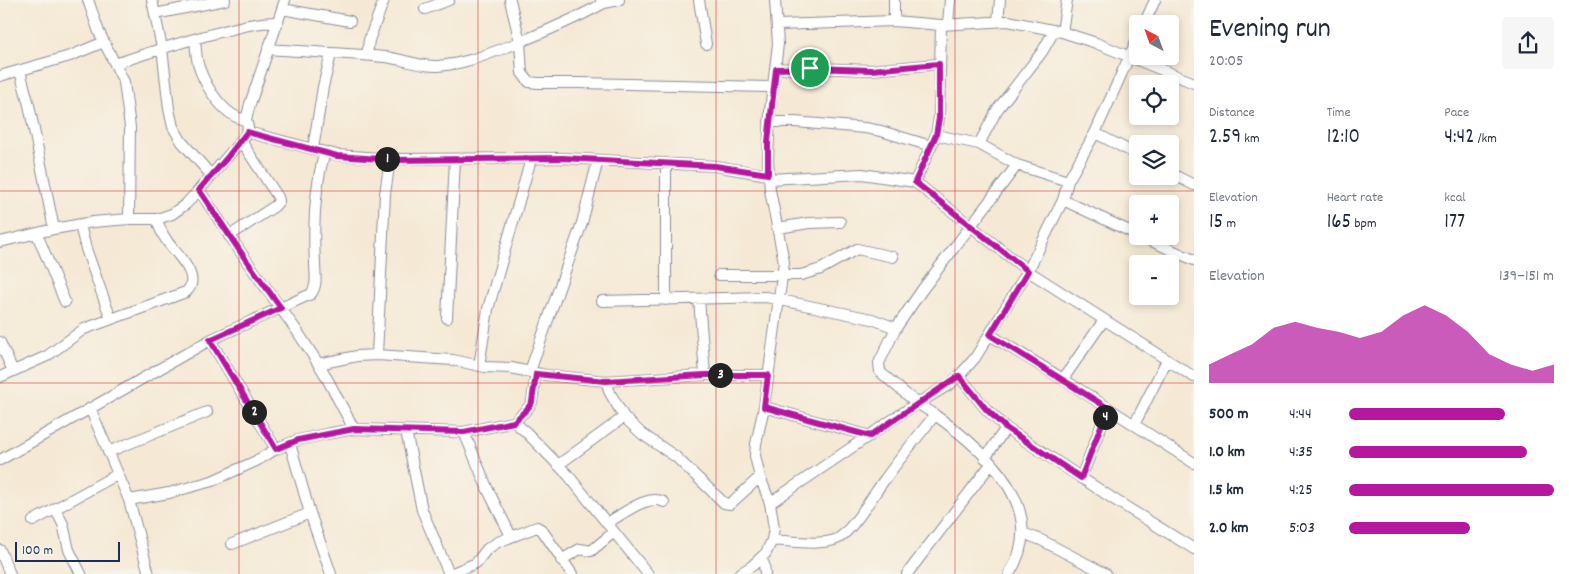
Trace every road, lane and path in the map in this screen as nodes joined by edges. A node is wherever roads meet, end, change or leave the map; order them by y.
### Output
1 (88, 0) edge
2 (152, 0) edge
3 (225, 0) edge
4 (384, 0) edge
5 (449, 0) edge
6 (510, 0) edge
7 (618, 0) edge
8 (699, 0) edge
9 (774, 0) edge
10 (894, 0) edge
11 (950, 0) edge
12 (1000, 0) edge
13 (1067, 0) edge
14 (1155, 0) edge
15 (602, 1) edge
16 (283, 5) edge
17 (425, 9) dead end
18 (155, 14) junction
19 (1148, 15) edge
20 (350, 20) dead end
21 (894, 21) junction
22 (998, 21) junction
23 (278, 22) junction
24 (778, 25) junction
25 (945, 25) junction
26 (1058, 32) junction
27 (194, 39) junction
28 (104, 42) junction
29 (520, 42) junction
30 (706, 44) dead end
31 (162, 48) junction
32 (268, 49) junction
33 (331, 54) junction
34 (367, 55) junction
35 (1129, 56) joint
36 (115, 64) junction
37 (939, 64) junction
38 (1151, 65) edge
39 (776, 69) junction
40 (20, 70) junction
41 (0, 76) edge
42 (1194, 83) edge
43 (773, 87) junction
44 (246, 120) junction
45 (770, 122) junction
46 (247, 132) junction
47 (1095, 133) junction
48 (936, 135) junction
49 (241, 142) junction
50 (979, 144) junction
51 (931, 146) junction
52 (313, 149) junction
53 (1129, 150) edge
54 (325, 152) junction
55 (531, 158) junction
56 (390, 159) junction
57 (455, 160) junction
58 (598, 160) junction
59 (666, 163) junction
60 (1018, 164) junction
61 (212, 176) junction
62 (769, 177) junction
63 (1179, 178) edge
64 (1068, 181) junction
65 (915, 182) junction
66 (1194, 186) edge
67 (199, 190) junction
68 (1063, 200) junction
69 (129, 219) junction
70 (157, 219) junction
71 (840, 222) dead end
72 (80, 225) junction
73 (972, 226) junction
74 (778, 228) junction
75 (54, 229) junction
76 (1129, 231) edge
77 (37, 234) junction
78 (230, 236) junction
79 (0, 242) edge
80 (1160, 245) edge
81 (893, 256) dead end
82 (1194, 260) edge
83 (1028, 271) junction
84 (719, 275) dead end
85 (782, 275) junction
86 (699, 299) junction
87 (778, 299) junction
88 (666, 300) junction
89 (602, 301) dead end
90 (65, 302) dead end
91 (281, 308) junction
92 (446, 318) dead end
93 (111, 319) junction
94 (1104, 320) junction
95 (896, 328) junction
96 (990, 335) junction
97 (210, 340) junction
98 (0, 342) edge
99 (377, 355) junction
100 (1167, 360) junction
101 (318, 364) junction
102 (479, 366) junction
103 (13, 371) junction
104 (533, 372) junction
105 (705, 375) junction
106 (768, 375) junction
107 (959, 376) junction
108 (0, 377) edge
109 (1194, 378) edge
110 (1063, 379) junction
111 (606, 381) junction
112 (917, 404) junction
113 (764, 407) junction
114 (90, 408) junction
115 (1108, 408) junction
116 (207, 412) dead end
117 (935, 415) junction
118 (624, 417) junction
119 (514, 422) junction
120 (1134, 425) junction
121 (1006, 428) junction
122 (354, 429) junction
123 (406, 431) junction
124 (464, 432) junction
125 (870, 436) junction
126 (290, 444) junction
127 (276, 449) junction
128 (108, 452) junction
129 (0, 460) edge
130 (988, 461) junction
131 (1194, 463) edge
132 (558, 465) junction
133 (118, 474) junction
134 (760, 477) junction
135 (1081, 478) junction
136 (129, 500) junction
137 (664, 502) dead end
138 (770, 503) junction
139 (55, 509) junction
140 (310, 513) junction
141 (33, 521) dead end
142 (607, 523) junction
143 (614, 532) junction
144 (1023, 533) junction
145 (511, 536) junction
146 (772, 540) junction
147 (232, 544) dead end
148 (1194, 549) edge
149 (0, 550) edge
150 (761, 559) junction
151 (562, 560) junction
152 (148, 572) edge
153 (10, 574) edge
154 (81, 574) edge
155 (137, 574) edge
156 (331, 574) edge
157 (449, 574) edge
158 (572, 574) edge
159 (648, 574) edge
160 (738, 574) edge
161 (765, 574) edge
162 (907, 574) edge
163 (1009, 574) edge
164 (1106, 574) edge

1 - 28 street
2 - 18 street
3 - 18 street
4 - 34 street
5 - 17 street
6 - 29 street
7 - 15 street
8 - 30 street
9 - 24 street
10 - 21 street
11 - 25 street
12 - 22 street
13 - 26 street
14 - 19 street
15 - 29 street
16 - 20 street
16 - 23 street
18 - 31 street
21 - 24 street
21 - 25 street
22 - 25 street
22 - 26 street
23 - 27 street
23 - 32 street
24 - 39 street
25 - 37 street
26 - 35 street
26 - 50 street
27 - 31 street
27 - 44 street
28 - 36 street
28 - 40 street
29 - 34 street
29 - 43 street
31 - 36 street
31 - 61 street
32 - 33 street
32 - 44 street
33 - 34 street
33 - 52 street
35 - 47 street
36 - 69 street
37 - 39 street
37 - 48 street
38 - 42 street
39 - 43 street
40 - 41 street
40 - 75 street
43 - 45 street
44 - 46 street
45 - 51 street
45 - 62 street
46 - 49 street
46 - 52 street
47 - 53 street
47 - 64 street
48 - 50 street
48 - 51 street
49 - 61 street
49 - 78 street
50 - 60 street
51 - 65 street
52 - 54 street
54 - 56 street
54 - 91 street
55 - 57 street
55 - 58 street
55 - 102 street
56 - 57 street
56 - 99 street
57 - 92 street
58 - 59 street
58 - 104 street
59 - 62 street
59 - 88 street
60 - 64 street
60 - 73 street
61 - 67 street
62 - 65 street
62 - 74 street
63 - 66 street
64 - 68 street
65 - 73 street
67 - 70 street
67 - 78 street
68 - 76 street
68 - 83 street
69 - 70 street
69 - 72 street
70 - 93 street
71 - 74 street
72 - 75 street
72 - 93 street
73 - 83 street
73 - 95 street
74 - 85 street
75 - 77 street
77 - 79 street
77 - 90 street
78 - 91 street
80 - 82 street
81 - 85 street
83 - 94 street
83 - 96 street
84 - 85 street
85 - 87 street
86 - 87 street
86 - 88 street
86 - 105 street
87 - 95 street
87 - 106 street
88 - 89 street
91 - 97 street
91 - 101 street
93 - 103 street
94 - 100 street
94 - 110 street
95 - 112 street
96 - 107 street
96 - 110 street
97 - 114 street
97 - 127 street
98 - 103 street
99 - 101 street
99 - 102 street
100 - 109 street
100 - 120 street
101 - 122 street
102 - 104 street
103 - 108 street
104 - 111 street
104 - 119 street
105 - 106 street
105 - 111 street
106 - 113 street
107 - 112 street
107 - 121 street
110 - 115 street
111 - 118 street
112 - 117 street
112 - 125 street
113 - 125 street
113 - 134 street
114 - 128 street
114 - 129 street
115 - 120 street
115 - 135 street
116 - 128 street
117 - 130 street
117 - 146 street
118 - 132 street
118 - 134 street
119 - 124 street
119 - 132 street
120 - 131 street
121 - 130 street
121 - 135 street
122 - 123 street
122 - 126 street
123 - 124 street
123 - 157 street
124 - 145 street
125 - 138 street
126 - 127 street
126 - 140 street
127 - 136 street
128 - 133 street
130 - 144 street
130 - 162 street
132 - 142 street
133 - 136 street
133 - 139 street
134 - 138 street
135 - 148 street
136 - 152 street
137 - 142 street
138 - 146 street
139 - 141 street
139 - 154 street
140 - 147 street
140 - 156 street
142 - 143 street
143 - 151 street
143 - 159 street
144 - 163 street
144 - 164 street
145 - 151 street
145 - 157 street
146 - 150 street
149 - 153 street
150 - 160 street
150 - 161 street
151 - 158 street
152 - 155 street

